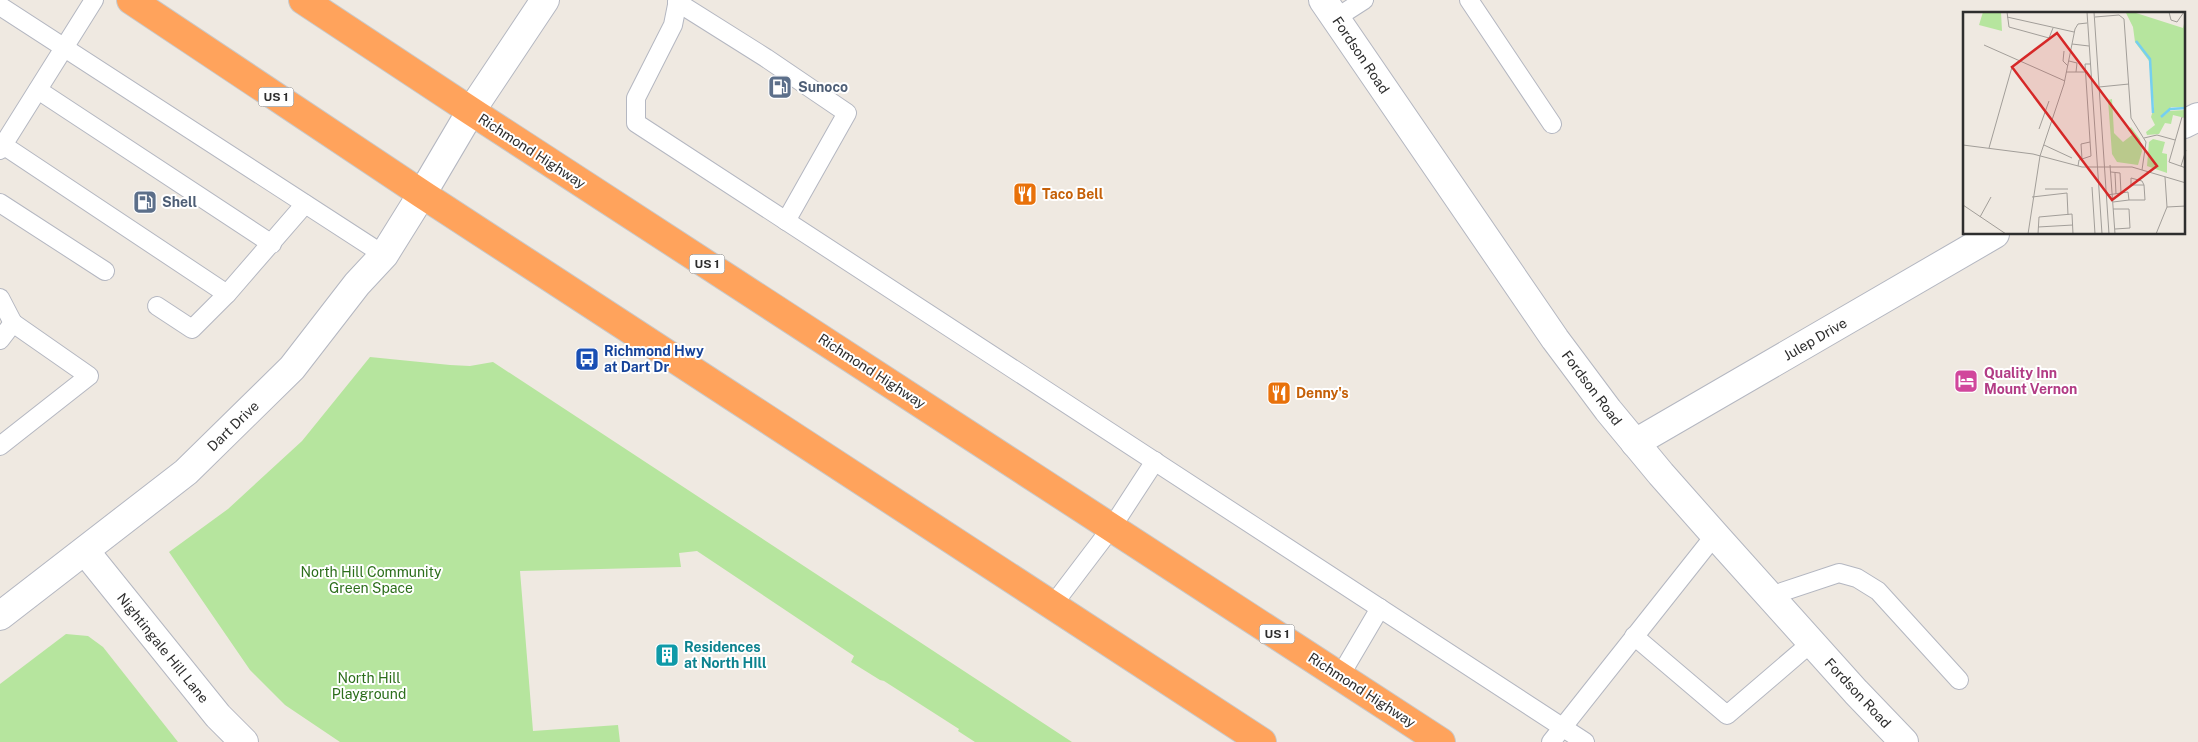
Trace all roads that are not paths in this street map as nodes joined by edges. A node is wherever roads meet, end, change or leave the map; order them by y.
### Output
1 (94, 0) edge
2 (130, 0) edge
3 (303, 0) edge
4 (545, 0) edge
5 (1364, 0) edge
6 (1470, 0) edge
7 (677, 1) edge
8 (0, 6) edge
9 (1330, 9) edge
10 (64, 48) junction
11 (38, 90) junction
12 (470, 112) junction
13 (2198, 117) edge
14 (2186, 123) edge
15 (1552, 124) dead end
16 (1, 148) edge
17 (422, 194) junction
18 (0, 203) edge
19 (305, 204) junction
20 (786, 221) junction
21 (1993, 235) edge
22 (272, 244) junction
23 (384, 255) junction
24 (105, 271) dead end
25 (227, 294) junction
26 (0, 298) edge
27 (157, 306) dead end
28 (13, 323) junction
29 (0, 340) edge
30 (1635, 443) junction
31 (0, 446) edge
32 (1155, 461) junction
33 (1112, 526) junction
34 (1715, 535) junction
35 (85, 551) junction
36 (1770, 596) junction
37 (1052, 606) junction
38 (1380, 608) junction
39 (0, 616) edge
40 (1634, 636) junction
41 (1812, 643) junction
42 (1340, 676) junction
43 (1959, 680) dead end
44 (1562, 727) junction
45 (244, 742) edge
46 (1262, 742) edge
47 (1441, 742) edge
48 (1551, 742) edge
49 (1585, 742) edge
50 (1904, 742) edge

1 - 10 lane
2 - 17 highway, US 1
3 - 12 highway, Richmond Highway / US 1
4 - 12 street, Dart Drive
5 - 9 lane
6 - 15 lane
7 - 20 lane
7 - 20 lane
8 - 10 lane
9 - 30 street, Fordson Road
10 - 11 lane
10 - 19 lane
11 - 16 lane
11 - 22 lane
12 - 17 street, Dart Drive
12 - 33 highway, Richmond Highway / US 1
13 - 14 street
16 - 25 lane
17 - 23 street, Dart Drive
17 - 37 highway, US 1
18 - 24 lane
19 - 22 lane
19 - 23 lane
20 - 32 lane
21 - 30 street, Julep Drive
22 - 25 lane
23 - 35 street, Dart Drive
25 - 27 lane
26 - 28 lane
28 - 29 lane
28 - 31 lane
30 - 34 street, Fordson Road
32 - 33 lane
32 - 38 lane
33 - 37 lane
33 - 42 highway, Richmond Highway / US 1
34 - 36 street, Fordson Road
34 - 40 lane
35 - 39 street, Dart Drive
35 - 45 street, Nightingale Hill Lane
36 - 41 street, Fordson Road
36 - 43 lane
37 - 46 highway, US 1
38 - 42 lane
38 - 44 lane
40 - 41 lane
40 - 44 lane
41 - 50 street, Fordson Road
42 - 47 highway, Richmond Highway / US 1
44 - 48 lane
44 - 49 lane

